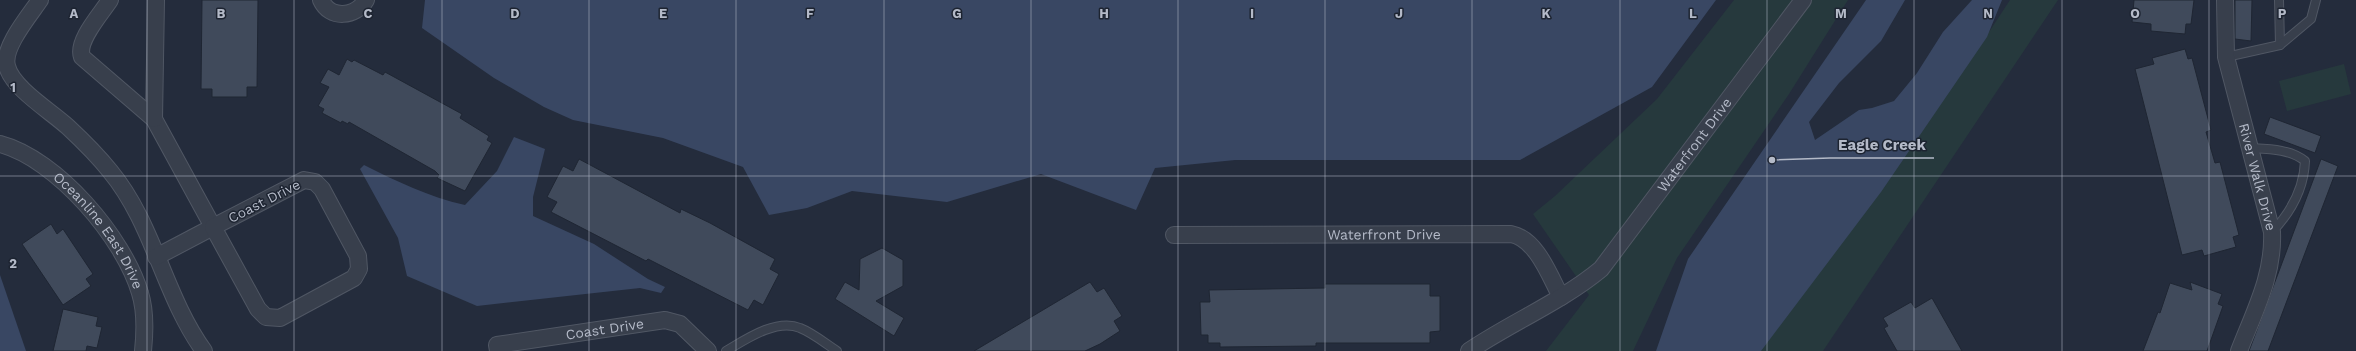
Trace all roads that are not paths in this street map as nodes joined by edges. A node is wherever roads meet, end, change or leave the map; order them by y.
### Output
1 (40, 0) edge
2 (110, 0) edge
3 (156, 0) edge
4 (321, 0) edge
5 (366, 0) edge
6 (1803, 0) edge
7 (2225, 0) edge
8 (2278, 0) edge
9 (2316, 0) edge
10 (2280, 45) junction
11 (2226, 58) junction
12 (154, 119) junction
13 (0, 144) edge
14 (2250, 148) junction
15 (213, 227) junction
16 (2272, 232) junction
17 (1174, 235) dead end
18 (156, 258) junction
19 (1561, 297) junction
20 (143, 351) edge
21 (204, 351) edge
22 (498, 351) edge
23 (708, 351) edge
24 (726, 351) edge
25 (837, 351) edge
26 (1469, 351) edge
27 (2239, 351) edge

1 - 18 street
2 - 12 street, Coast Drive
3 - 12 street
4 - 5 street
6 - 19 street, Waterfront Drive
7 - 11 street, River Walk Drive
8 - 10 lane
9 - 10 lane
10 - 11 lane
11 - 14 street, River Walk Drive
12 - 15 street, Coast Drive
13 - 20 street, Oceanline East Drive
14 - 16 street, River Walk Drive
14 - 16 lane
15 - 15 street, Coast Drive
15 - 18 street, Coast Drive
16 - 27 street, River Walk Drive
17 - 19 street, Waterfront Drive
18 - 21 street
19 - 26 street, Waterfront Drive
22 - 23 street, Coast Drive
24 - 25 lane

